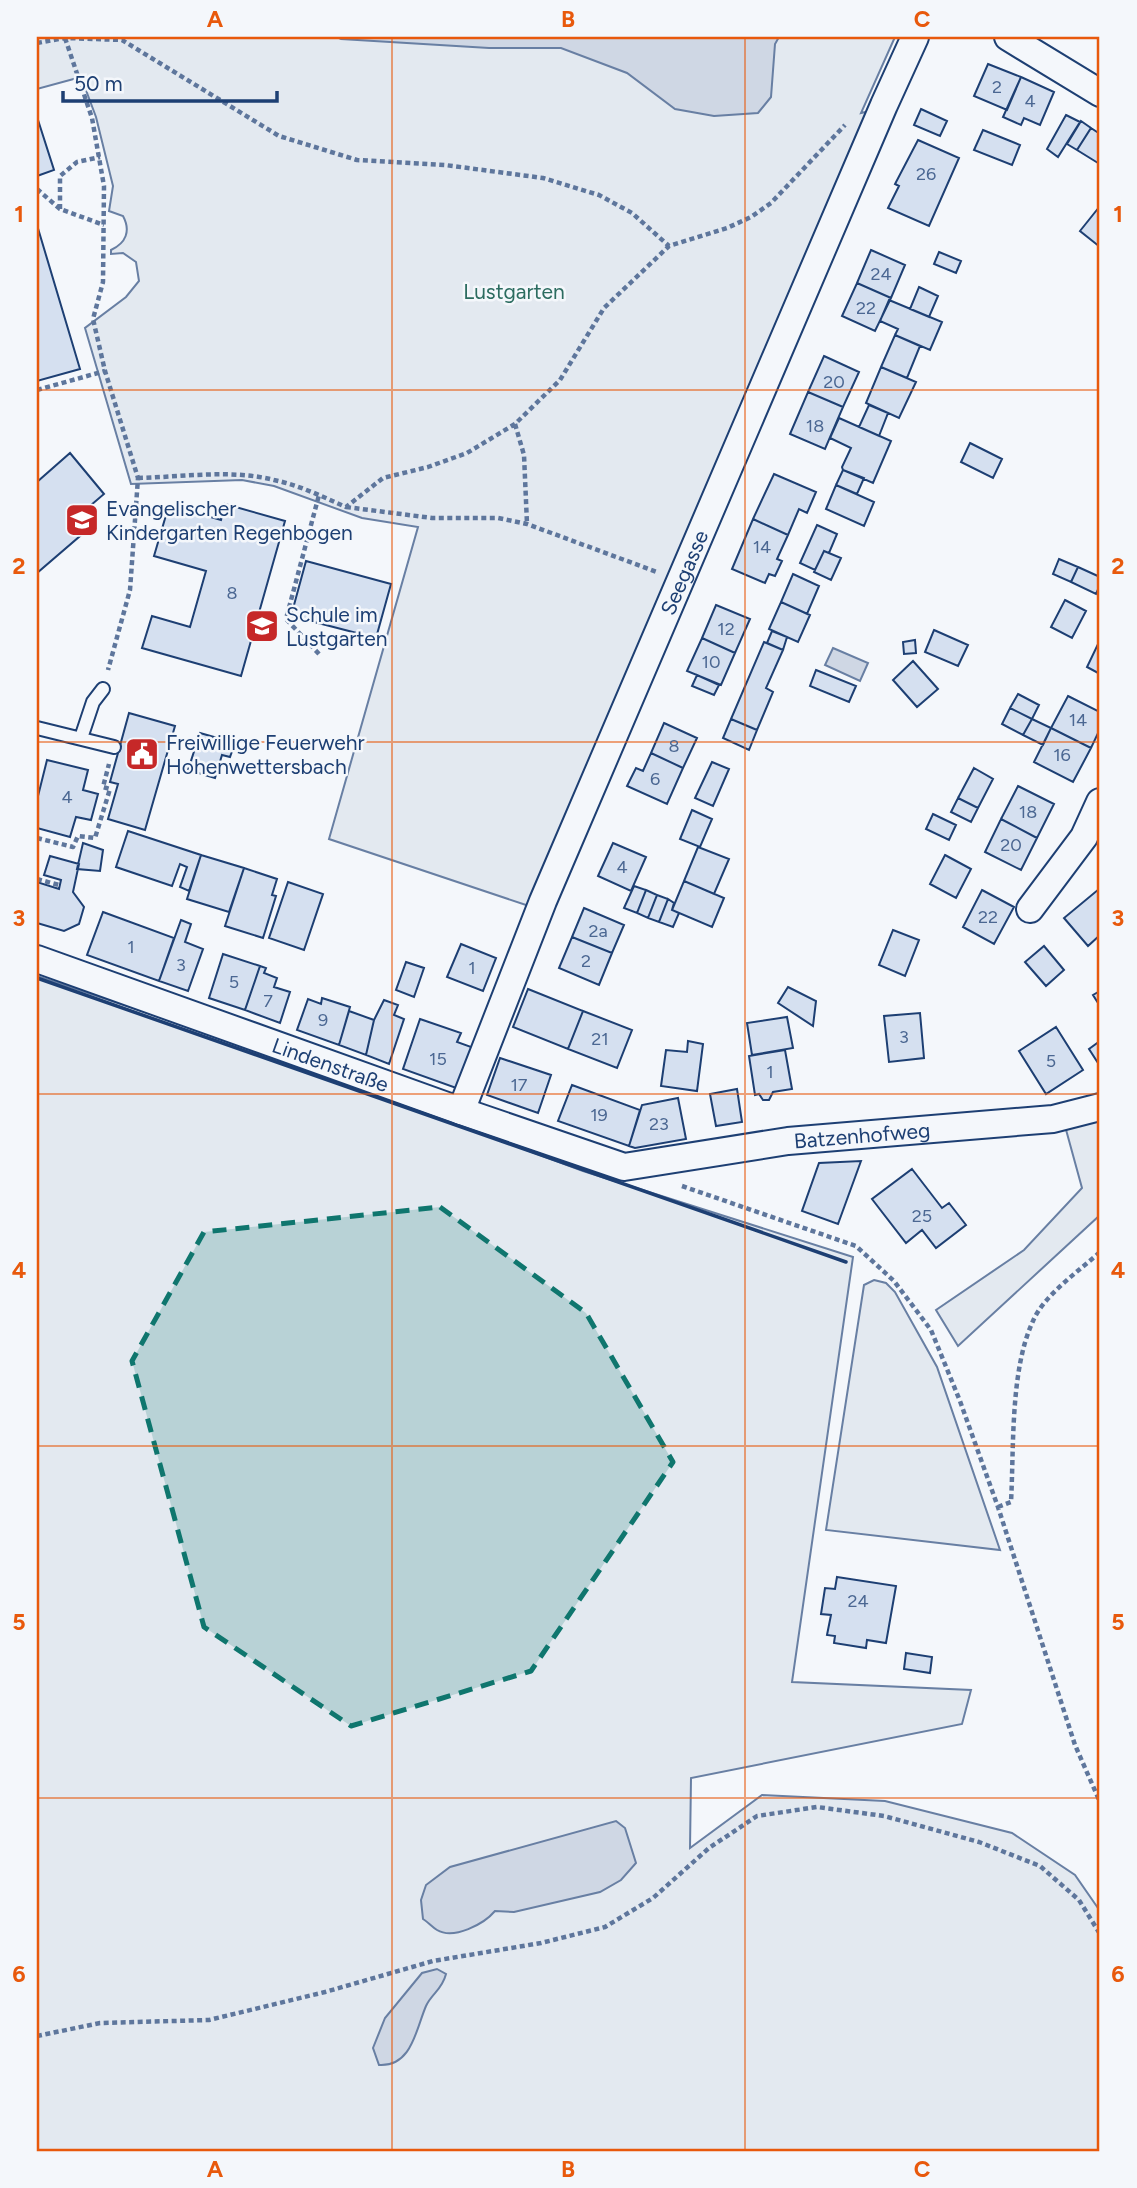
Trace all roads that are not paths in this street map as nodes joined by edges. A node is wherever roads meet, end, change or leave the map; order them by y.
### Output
1 (915, 37) edge
2 (1008, 37) edge
3 (1100, 93) edge
4 (103, 689) road end
5 (37, 729) edge
6 (81, 738) junction
7 (114, 747) road end
8 (1100, 802) edge
9 (1092, 846) edge
10 (1030, 909) dead end
11 (37, 959) edge
12 (1100, 1107) edge
13 (461, 1111) junction
14 (624, 1167) joint

1 - 13 street, Seegasse
2 - 3 street
4 - 6 lane
5 - 6 lane
6 - 7 lane
8 - 9 street
9 - 10 street
11 - 13 street, Lindenstraße
12 - 14 street, Batzenhofweg
13 - 14 street, Lindenstraße

